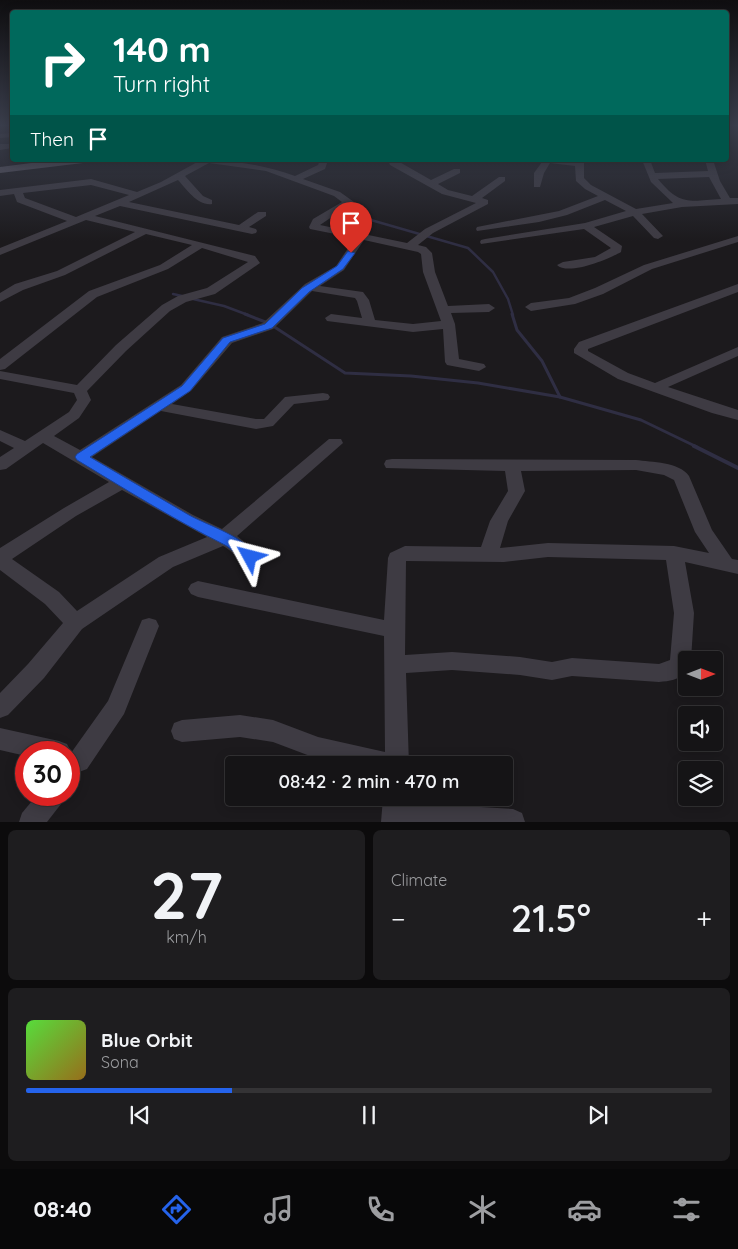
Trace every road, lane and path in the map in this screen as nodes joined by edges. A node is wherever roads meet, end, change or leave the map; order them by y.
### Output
1 (22, 164) edge
2 (38, 164) edge
3 (201, 164) edge
4 (237, 164) edge
5 (323, 164) edge
6 (395, 164) edge
7 (544, 164) edge
8 (580, 164) edge
9 (648, 164) edge
10 (710, 164) edge
11 (0, 168) edge
12 (457, 171) dead end
13 (713, 174) junction
14 (652, 176) junction
15 (180, 177) junction
16 (295, 179) junction
17 (502, 179) dead end
18 (431, 184) junction
19 (537, 185) dead end
20 (18, 191) junction
21 (0, 194) edge
22 (139, 195) junction
23 (607, 196) junction
24 (474, 199) junction
25 (733, 201) edge
26 (210, 202) dead end
27 (120, 203) junction
28 (682, 204) junction
29 (636, 212) junction
30 (262, 214) dead end
31 (82, 219) junction
32 (586, 226) junction
33 (481, 229) dead end
34 (143, 232) junction
35 (658, 236) dead end
36 (361, 237) junction
37 (738, 239) edge
38 (485, 242) dead end
39 (201, 244) junction
40 (410, 246) junction
41 (0, 252) edge
42 (563, 265) dead end
43 (309, 287) junction
44 (738, 288) edge
45 (0, 298) edge
46 (488, 308) dead end
47 (531, 308) dead end
48 (444, 310) junction
49 (331, 318) dead end
50 (370, 323) junction
51 (449, 324) junction
52 (738, 351) edge
53 (0, 366) edge
54 (479, 367) dead end
55 (0, 375) edge
56 (657, 387) junction
57 (80, 390) junction
58 (323, 397) dead end
59 (158, 406) junction
60 (738, 415) edge
61 (0, 435) edge
62 (43, 436) junction
63 (335, 443) dead end
64 (26, 448) junction
65 (81, 457) junction
66 (392, 464) dead end
67 (0, 465) edge
68 (512, 466) junction
69 (123, 482) junction
70 (223, 538) junction
71 (674, 553) junction
72 (489, 555) junction
73 (250, 557) dead end
74 (0, 558) edge
75 (732, 565) edge
76 (198, 589) dead end
77 (75, 623) junction
78 (149, 626) dead end
79 (394, 630) junction
80 (395, 665) junction
81 (0, 708) edge
82 (182, 731) dead end
83 (0, 739) edge
84 (15, 744) edge
85 (80, 748) edge
86 (354, 756) edge
87 (395, 756) edge
88 (43, 806) edge
89 (395, 812) edge
90 (31, 822) edge
91 (513, 822) edge

1 - 11 main road
2 - 11 main road
3 - 15 street
4 - 16 street
5 - 16 street
6 - 18 street
7 - 19 street
8 - 23 street
9 - 14 street
10 - 13 street
12 - 18 street
13 - 14 street
13 - 25 street
14 - 28 street
15 - 22 street
15 - 26 street
16 - 36 street
17 - 24 street
18 - 24 street
20 - 21 street
20 - 22 street
20 - 31 street
22 - 27 street
23 - 29 street
23 - 33 street
24 - 40 street
25 - 28 street
27 - 30 street
27 - 31 street
28 - 29 street
29 - 32 street
29 - 35 street
31 - 34 street
31 - 41 street
32 - 38 street
32 - 42 street
34 - 39 street
34 - 45 street
36 - 40 street
36 - 43 street
37 - 47 street
39 - 53 street
39 - 57 street
40 - 48 street
43 - 50 street
43 - 59 street
44 - 56 street
46 - 48 street
48 - 51 street
49 - 50 street
50 - 51 street
51 - 54 street
52 - 56 street
55 - 57 street
56 - 60 street
57 - 62 street
58 - 59 street
59 - 65 street
61 - 64 street
62 - 64 street
62 - 65 street
63 - 70 street
64 - 67 street
65 - 69 street
66 - 68 street
68 - 72 street
68 - 75 street
69 - 70 street
69 - 74 street
70 - 73 street
70 - 77 street
71 - 72 street
71 - 75 street
71 - 80 street
72 - 79 street
74 - 77 street
76 - 79 street
77 - 81 street
78 - 85 street
79 - 80 street
80 - 87 street
82 - 86 street
83 - 84 street
88 - 90 street
89 - 91 street

